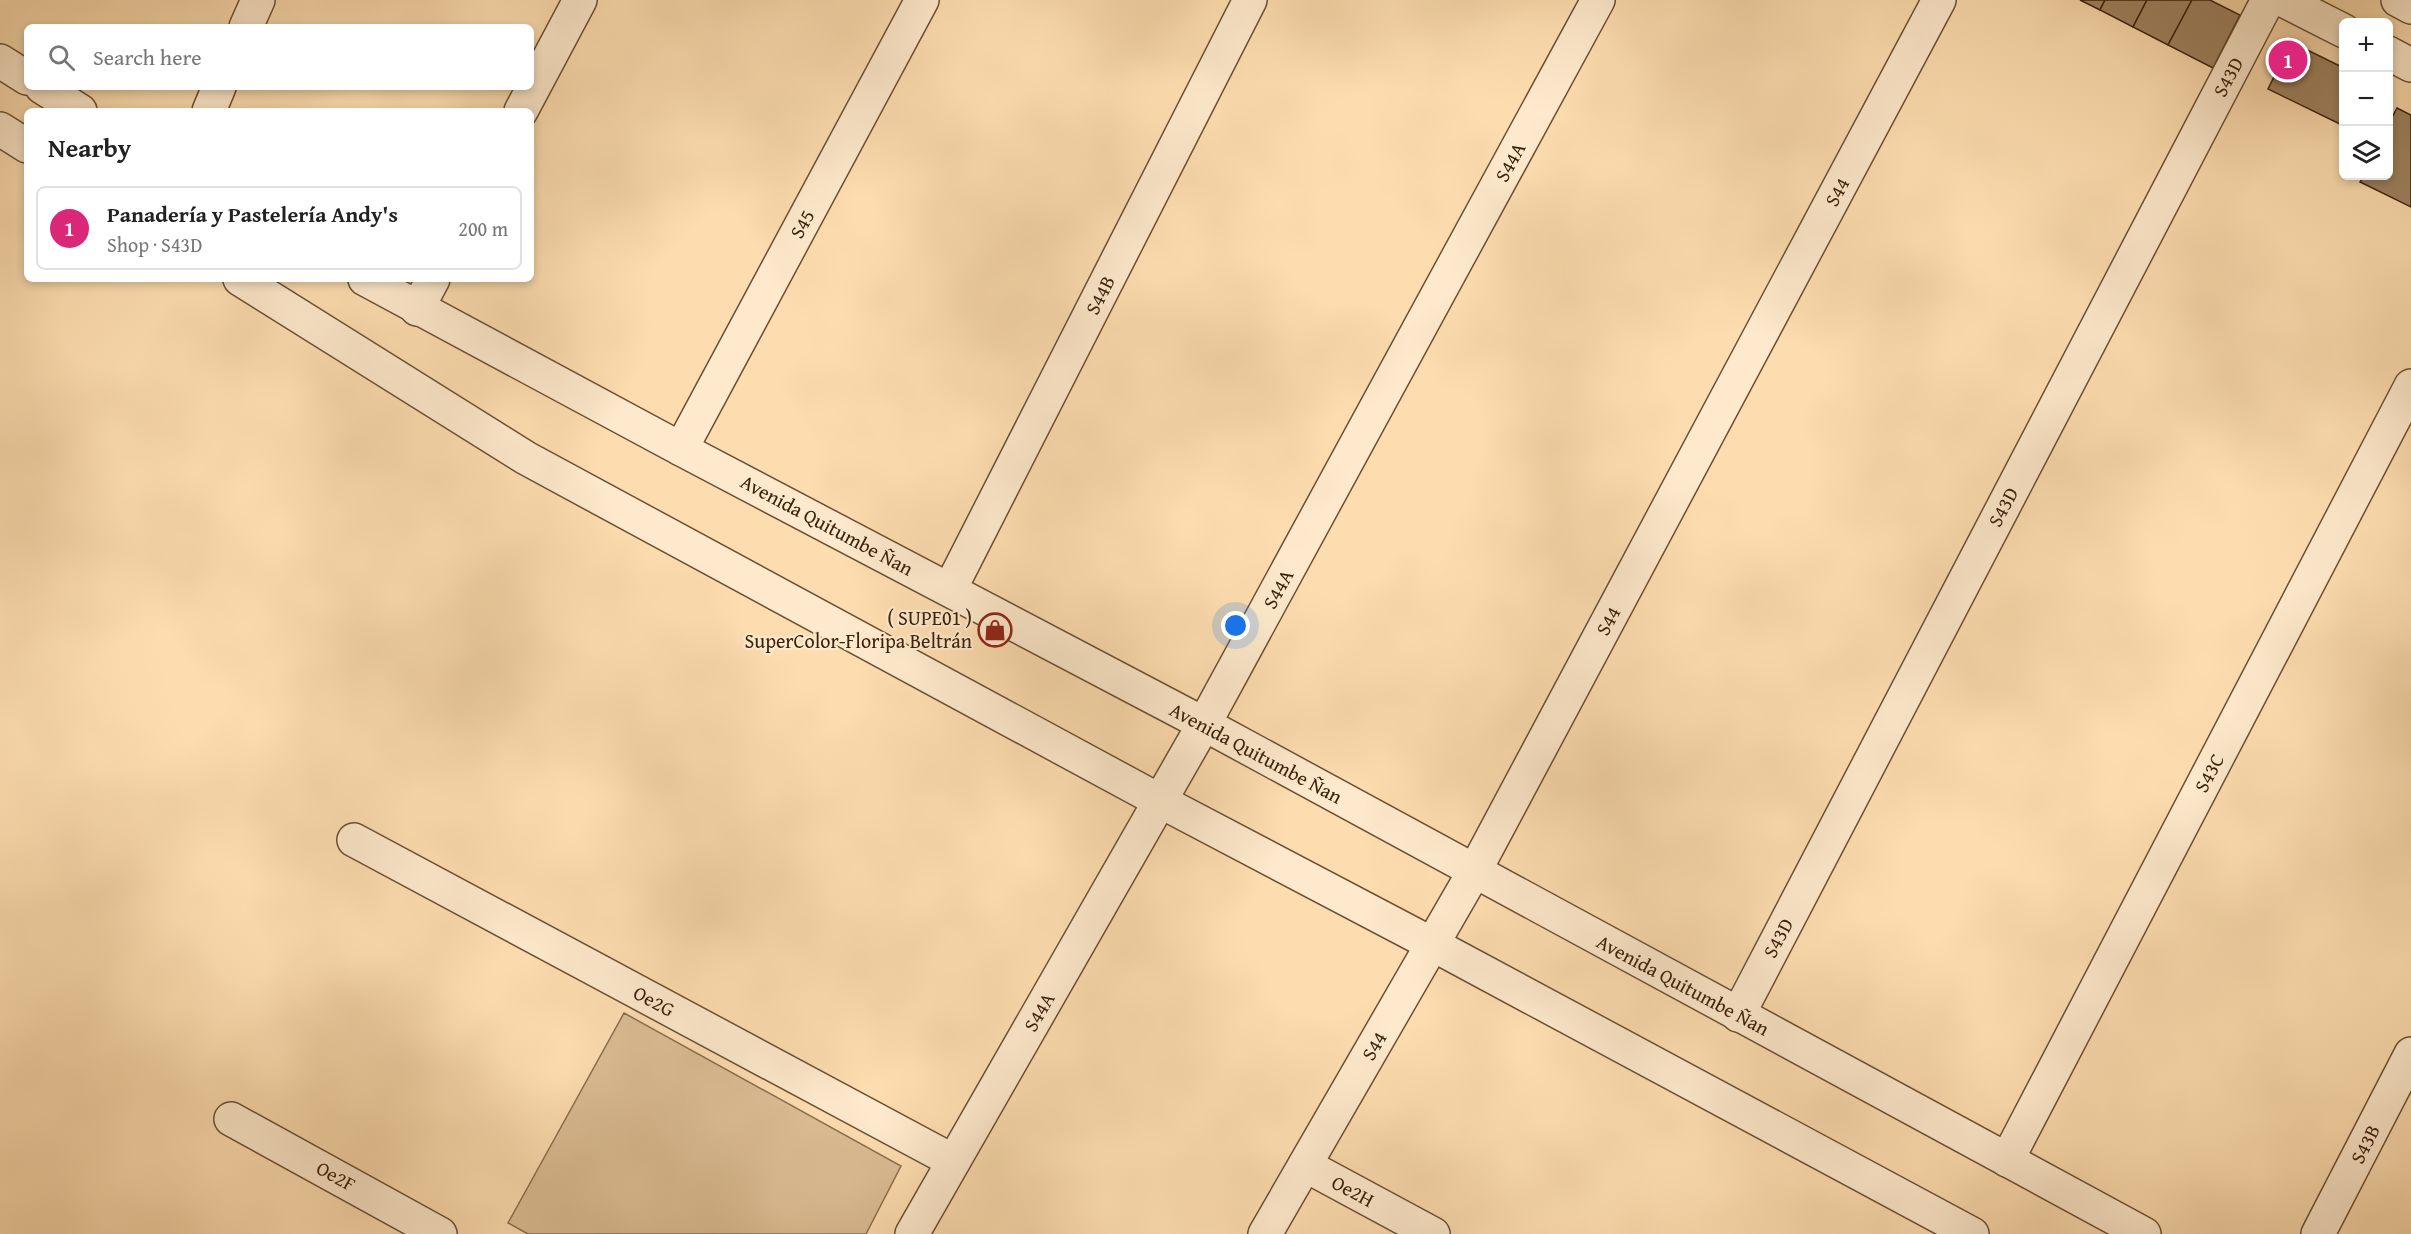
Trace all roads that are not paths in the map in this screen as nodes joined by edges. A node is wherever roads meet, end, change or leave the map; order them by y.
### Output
1 (258, 0) edge
2 (580, 0) edge
3 (922, 0) edge
4 (1250, 0) edge
5 (1598, 0) edge
6 (1939, 0) edge
7 (2268, 0) edge
8 (2283, 0) edge
9 (2398, 0) edge
10 (2411, 7) edge
11 (247, 24) edge
12 (2339, 29) edge
13 (2393, 55) edge
14 (0, 61) edge
15 (2411, 64) edge
16 (24, 76) edge
17 (534, 87) edge
18 (47, 90) edge
19 (218, 90) edge
20 (532, 90) edge
21 (75, 108) edge
22 (210, 108) edge
23 (523, 108) edge
24 (0, 129) edge
25 (24, 144) edge
26 (245, 282) edge
27 (370, 282) edge
28 (431, 282) edge
29 (417, 309) junction
30 (2411, 386) edge
31 (681, 449) junction
32 (950, 589) junction
33 (1204, 724) junction
34 (1160, 801) junction
35 (354, 840) dead end
36 (1474, 872) junction
37 (1432, 944) junction
38 (1738, 1015) junction
39 (2411, 1054) edge
40 (231, 1119) dead end
41 (2007, 1160) junction
42 (953, 1161) junction
43 (1305, 1165) junction
44 (440, 1234) edge
45 (912, 1234) edge
46 (1265, 1234) edge
47 (1433, 1234) edge
48 (1972, 1234) edge
49 (2144, 1234) edge
50 (2318, 1234) edge

1 - 11 street
2 - 17 street
3 - 31 street, S45
4 - 32 street, S44B
5 - 33 street, S44A
6 - 36 street, S44
7 - 38 street, S43D
8 - 12 street
9 - 10 street
13 - 15 street
14 - 16 street
18 - 21 street
19 - 22 street
20 - 23 street
24 - 25 street
26 - 34 street
27 - 29 street, Avenida Quitumbe Ñan
28 - 29 street
29 - 31 street, Avenida Quitumbe Ñan
30 - 41 street, S43C
31 - 32 street, Avenida Quitumbe Ñan
32 - 33 street, Avenida Quitumbe Ñan
33 - 34 street, S44A
33 - 36 street, Avenida Quitumbe Ñan
34 - 37 street
34 - 42 street, S44A
35 - 42 street, Oe2G
36 - 37 street, S44
36 - 38 street, Avenida Quitumbe Ñan
37 - 43 street, S44
37 - 48 street
38 - 41 street, Avenida Quitumbe Ñan
39 - 50 street, S43B
40 - 44 street, Oe2F
41 - 49 street, Avenida Quitumbe Ñan
42 - 45 street, S44A
43 - 46 street, S44
43 - 47 street, Oe2H

